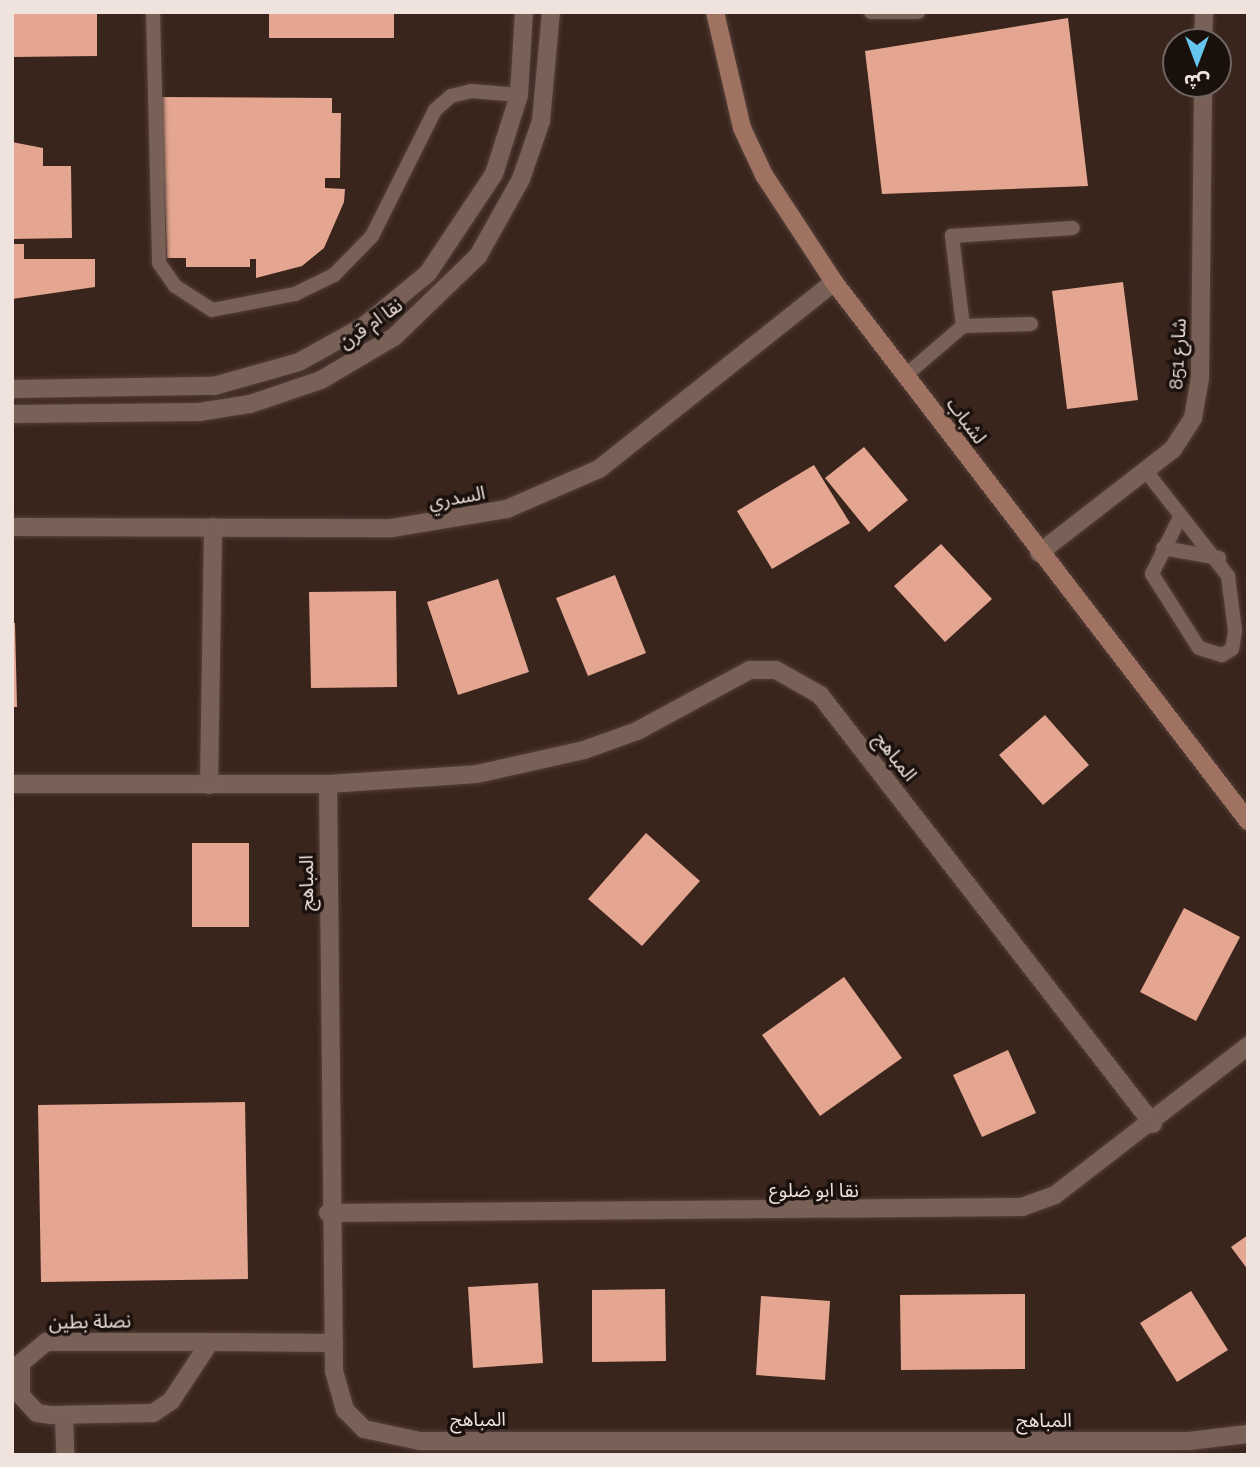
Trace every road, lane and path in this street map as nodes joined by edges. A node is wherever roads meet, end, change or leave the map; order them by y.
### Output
1 (153, 12) edge
2 (524, 12) edge
3 (551, 12) edge
4 (715, 12) edge
5 (871, 12) edge
6 (918, 12) edge
7 (519, 95) junction
8 (1203, 98) edge
9 (1073, 228) dead end
10 (834, 282) junction
11 (1031, 324) dead end
12 (963, 326) junction
13 (906, 375) junction
14 (12, 389) edge
15 (12, 414) edge
16 (1146, 470) junction
17 (1180, 517) junction
18 (12, 527) edge
19 (213, 527) junction
20 (1163, 548) junction
21 (1039, 553) junction
22 (1219, 558) junction
23 (328, 784) junction
24 (12, 785) edge
25 (209, 785) junction
26 (1248, 821) edge
27 (1248, 1046) edge
28 (1153, 1124) junction
29 (328, 1213) junction
30 (210, 1342) junction
31 (334, 1343) junction
32 (64, 1417) junction
33 (1248, 1434) edge
34 (1015, 1448) edge
35 (65, 1455) edge

1 - 7 lane
2 - 7 street, نقا ام قرن
3 - 15 street, نقا ام قرن
4 - 10 street, لشباب
5 - 6 lane
7 - 14 street, نقا ام قرن
8 - 16 street, شارع 851
9 - 12 lane
10 - 13 street, لشباب
10 - 19 street, السدري
11 - 12 lane
12 - 13 lane
13 - 21 street, لشباب
16 - 17 lane
16 - 21 street, شارع 851
17 - 20 lane
17 - 22 lane
18 - 19 street, السدري
19 - 25 street
20 - 22 lane
20 - 22 lane
21 - 26 street, لشباب
23 - 25 street, المباهج
23 - 28 street, المباهج
23 - 29 street, المباهج
24 - 25 street, المباهج
27 - 28 street, نقا ابو ضلوع
28 - 29 street, نقا ابو ضلوع
29 - 31 street, المباهج
30 - 31 street, نصلة بطين
30 - 32 street, نصلة بطين
30 - 32 street, نصلة بطين
31 - 34 street, المباهج
32 - 35 street
33 - 34 street, المباهج

